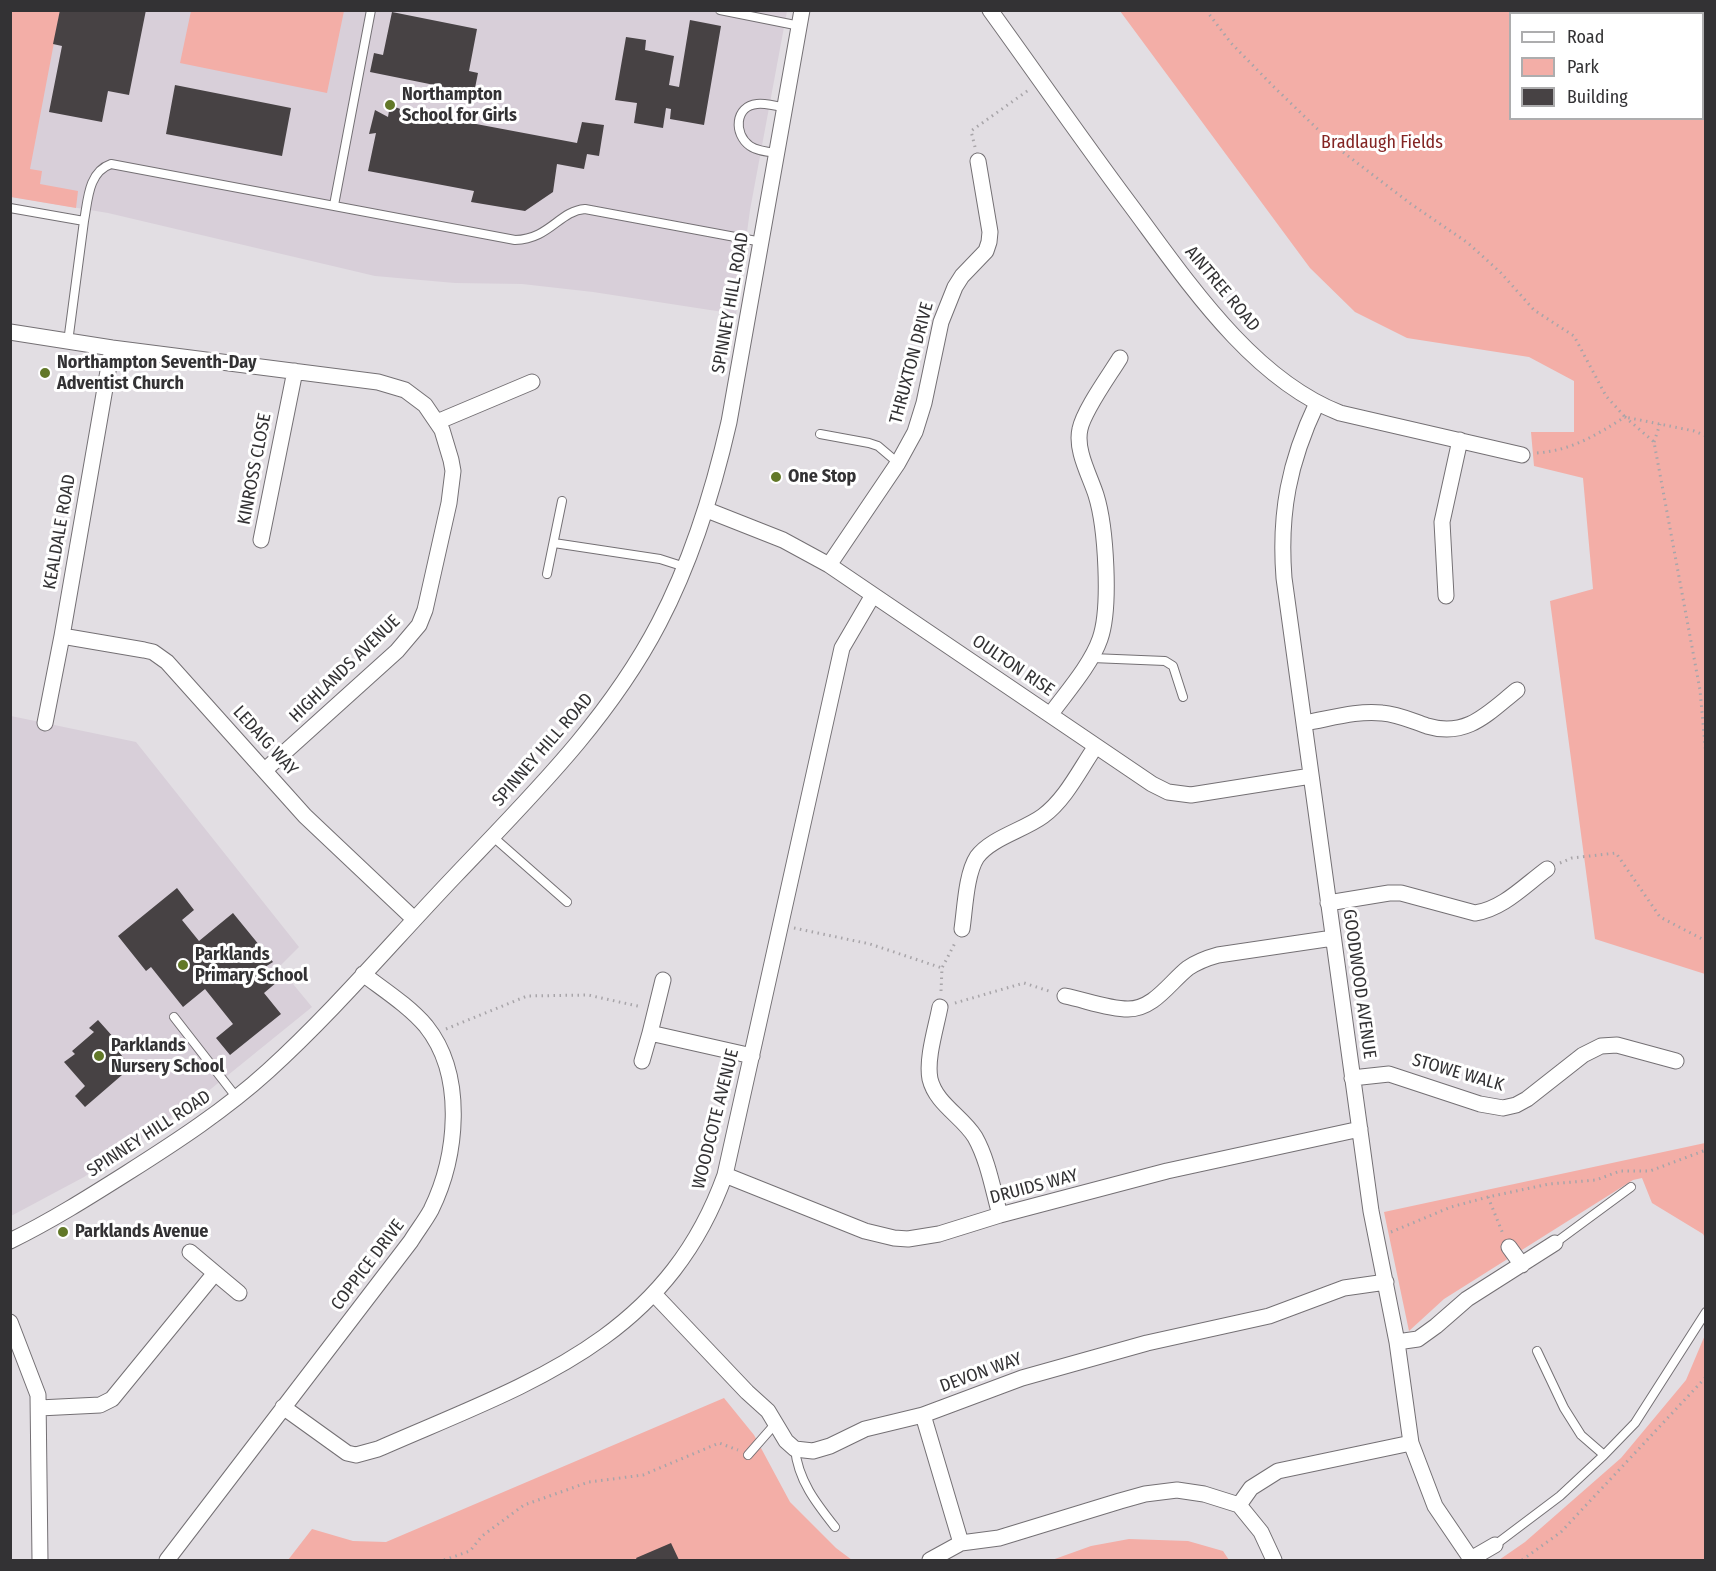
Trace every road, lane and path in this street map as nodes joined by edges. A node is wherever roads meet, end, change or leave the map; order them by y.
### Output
1 (371, 10) edge
2 (720, 10) edge
3 (802, 10) edge
4 (990, 10) edge
5 (1206, 10) edge
6 (800, 26) junction
7 (1041, 81) junction
8 (785, 108) junction
9 (777, 153) junction
10 (978, 161) joint
11 (334, 205) junction
12 (10, 208) edge
13 (84, 221) junction
14 (762, 242) junction
15 (10, 332) edge
16 (68, 342) junction
17 (112, 348) junction
18 (1120, 358) dead end
19 (295, 371) junction
20 (532, 382) dead end
21 (1317, 403) junction
22 (1625, 417) junction
23 (437, 422) junction
24 (1660, 424) junction
25 (820, 434) dead end
26 (1706, 436) edge
27 (1460, 440) junction
28 (1654, 442) junction
29 (1522, 455) joint
30 (898, 463) junction
31 (562, 501) dead end
32 (706, 510) junction
33 (261, 540) dead end
34 (554, 543) junction
35 (829, 565) junction
36 (685, 567) junction
37 (548, 574) dead end
38 (873, 595) junction
39 (1446, 596) dead end
40 (62, 636) junction
41 (1090, 658) junction
42 (1516, 690) dead end
43 (1183, 697) dead end
44 (1050, 716) junction
45 (45, 723) dead end
46 (1304, 723) junction
47 (1096, 746) junction
48 (1706, 756) edge
49 (265, 770) junction
50 (1311, 776) junction
51 (492, 836) junction
52 (1547, 869) joint
53 (567, 902) dead end
54 (1328, 903) junction
55 (414, 919) junction
56 (781, 925) junction
57 (962, 929) joint
58 (1333, 938) junction
59 (1706, 941) edge
60 (942, 968) junction
61 (363, 974) junction
62 (663, 980) dead end
63 (1065, 996) joint
64 (940, 1007) junction
65 (655, 1010) junction
66 (174, 1017) dead end
67 (650, 1033) junction
68 (432, 1035) junction
69 (752, 1056) junction
70 (642, 1061) dead end
71 (1676, 1061) dead end
72 (1352, 1078) junction
73 (237, 1098) junction
74 (1360, 1128) junction
75 (1706, 1150) edge
76 (725, 1175) junction
77 (1631, 1187) dead end
78 (1488, 1197) junction
79 (1000, 1215) junction
80 (1376, 1235) junction
81 (10, 1241) edge
82 (1555, 1242) joint
83 (1509, 1247) joint
84 (190, 1252) dead end
85 (1522, 1265) junction
86 (215, 1273) junction
87 (1386, 1282) junction
88 (239, 1293) dead end
89 (654, 1294) junction
90 (1706, 1312) edge
91 (10, 1322) edge
92 (1397, 1342) junction
93 (1538, 1351) dead end
94 (1706, 1377) edge
95 (284, 1407) junction
96 (39, 1408) junction
97 (923, 1415) junction
98 (776, 1423) junction
99 (1411, 1443) junction
100 (795, 1449) junction
101 (748, 1455) joint
102 (1604, 1455) junction
103 (1239, 1504) junction
104 (835, 1527) dead end
105 (962, 1543) junction
106 (1495, 1545) joint
107 (40, 1560) edge
108 (167, 1560) edge
109 (444, 1560) edge
110 (930, 1560) edge
111 (1274, 1560) edge
112 (1470, 1560) edge
113 (1522, 1560) edge

1 - 11 lane
2 - 6 lane
3 - 6 street, SPINNEY HILL ROAD
4 - 7 street, AINTREE ROAD
5 - 22 path
6 - 8 street, SPINNEY HILL ROAD
7 - 10 path
7 - 21 street, AINTREE ROAD
8 - 9 street, SPINNEY HILL ROAD
8 - 9 lane
9 - 14 street, SPINNEY HILL ROAD
10 - 30 street, THRUXTON DRIVE
11 - 13 lane
11 - 14 lane
12 - 13 lane
13 - 16 lane
14 - 32 street, SPINNEY HILL ROAD
15 - 16 street, HIGHLANDS AVENUE
16 - 17 street, HIGHLANDS AVENUE
17 - 19 street, HIGHLANDS AVENUE
17 - 40 street, KEALDALE ROAD
18 - 41 street
19 - 23 street, HIGHLANDS AVENUE
19 - 33 street, KINROSS CLOSE
20 - 23 street
21 - 27 street, AINTREE ROAD
21 - 46 street, GOODWOOD AVENUE
22 - 24 path
22 - 28 path
22 - 29 path
23 - 49 street, HIGHLANDS AVENUE
24 - 26 path
24 - 28 path
25 - 30 lane
27 - 29 street, AINTREE ROAD
27 - 39 street
28 - 48 path
30 - 35 street, THRUXTON DRIVE
31 - 34 lane
32 - 35 street, OULTON RISE
32 - 36 street, SPINNEY HILL ROAD
34 - 36 lane
34 - 37 lane
35 - 38 street, OULTON RISE
36 - 51 street, SPINNEY HILL ROAD
38 - 44 street, OULTON RISE
38 - 56 street, WOODCOTE AVENUE
40 - 45 street, KEALDALE ROAD
40 - 49 street, LEDAIG WAY
41 - 43 lane
41 - 44 street
42 - 46 street
44 - 47 street, OULTON RISE
46 - 50 street, GOODWOOD AVENUE
47 - 50 street, OULTON RISE
47 - 57 street
49 - 55 street, LEDAIG WAY
50 - 54 street, GOODWOOD AVENUE
51 - 53 lane
51 - 55 street, SPINNEY HILL ROAD
52 - 54 street
52 - 59 path
54 - 58 street, GOODWOOD AVENUE
55 - 61 street, SPINNEY HILL ROAD
56 - 60 path
56 - 69 street, WOODCOTE AVENUE
57 - 60 path
58 - 63 street
58 - 72 street, GOODWOOD AVENUE
60 - 64 path
61 - 68 street, COPPICE DRIVE
61 - 73 street, SPINNEY HILL ROAD
62 - 65 street
63 - 64 path
64 - 79 street
65 - 67 street
65 - 68 path
66 - 73 lane
67 - 69 street
67 - 70 street
68 - 95 street, COPPICE DRIVE
69 - 76 street, WOODCOTE AVENUE
71 - 72 street, STOWE WALK
72 - 74 street, GOODWOOD AVENUE
73 - 81 street, SPINNEY HILL ROAD
74 - 79 street, DRUIDS WAY
74 - 80 street, GOODWOOD AVENUE
75 - 78 path
76 - 79 street, DRUIDS WAY
76 - 89 street, WOODCOTE AVENUE
77 - 82 lane
78 - 80 path
78 - 83 path
80 - 87 street, GOODWOOD AVENUE
82 - 85 street
83 - 85 street
84 - 86 street
85 - 92 street
86 - 88 street
86 - 96 street
87 - 92 street, GOODWOOD AVENUE
87 - 97 street, DEVON WAY
89 - 95 street, WOODCOTE AVENUE
89 - 98 street
90 - 102 lane
91 - 96 street
92 - 99 street, GOODWOOD AVENUE
93 - 102 lane
94 - 113 path
95 - 108 street, COPPICE DRIVE
96 - 107 street
97 - 100 street, DEVON WAY
97 - 105 street
98 - 100 street
98 - 101 lane
99 - 103 street
99 - 112 street, GOODWOOD AVENUE
100 - 104 lane
101 - 109 path
102 - 106 lane
103 - 105 street
103 - 111 street
105 - 110 street
106 - 112 street, GOODWOOD AVENUE

